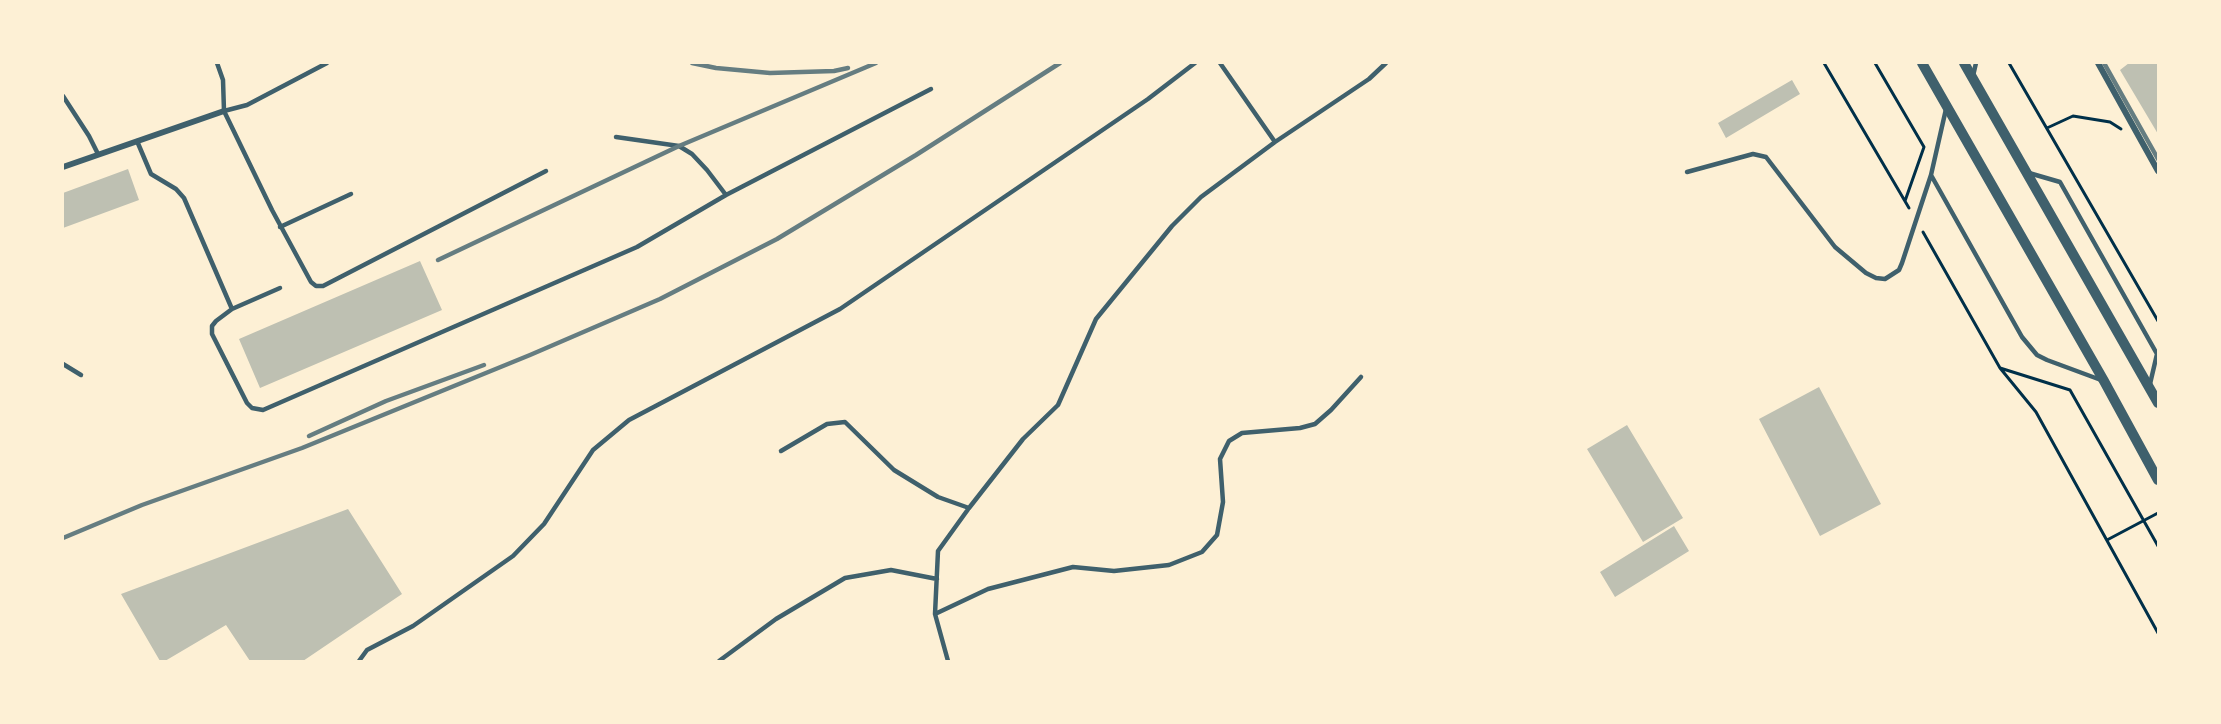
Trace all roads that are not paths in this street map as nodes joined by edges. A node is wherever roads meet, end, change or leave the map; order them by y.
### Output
1 (217, 63) edge
2 (327, 63) edge
3 (1195, 63) edge
4 (1220, 63) edge
5 (1386, 63) edge
6 (1922, 63) edge
7 (1964, 63) edge
8 (1976, 63) edge
9 (2098, 63) edge
10 (1973, 78) junction
11 (931, 88) dead end
12 (63, 96) edge
13 (1947, 107) junction
14 (224, 111) junction
15 (616, 137) dead end
16 (137, 141) junction
17 (1275, 142) junction
18 (98, 154) junction
19 (63, 167) edge
20 (546, 171) dead end
21 (2158, 171) edge
22 (1687, 172) dead end
23 (2027, 172) junction
24 (1931, 175) junction
25 (351, 194) dead end
26 (726, 195) junction
27 (280, 227) junction
28 (280, 288) dead end
29 (232, 309) junction
30 (63, 363) edge
31 (81, 375) dead end
32 (1361, 377) dead end
33 (2104, 381) junction
34 (2149, 387) junction
35 (2158, 403) edge
36 (781, 451) dead end
37 (2158, 480) edge
38 (969, 508) junction
39 (937, 579) junction
40 (935, 614) junction
41 (359, 661) edge
42 (719, 661) edge
43 (948, 661) edge

1 - 14 lane
2 - 14 lane
3 - 41 lane
4 - 17 lane
5 - 17 lane
6 - 13 street
7 - 10 street
8 - 10 lane
9 - 21 street
10 - 23 street
11 - 26 lane
12 - 18 lane
13 - 24 lane
13 - 33 street
14 - 16 street
14 - 27 lane
15 - 26 lane
16 - 18 street
16 - 29 lane
17 - 38 lane
18 - 19 street
20 - 27 lane
22 - 24 lane
23 - 34 street
23 - 34 lane
24 - 33 lane
25 - 27 lane
26 - 29 lane
28 - 29 lane
30 - 31 lane
32 - 40 lane
33 - 37 street
34 - 35 street
36 - 38 lane
38 - 39 lane
39 - 40 lane
39 - 42 lane
40 - 43 lane

